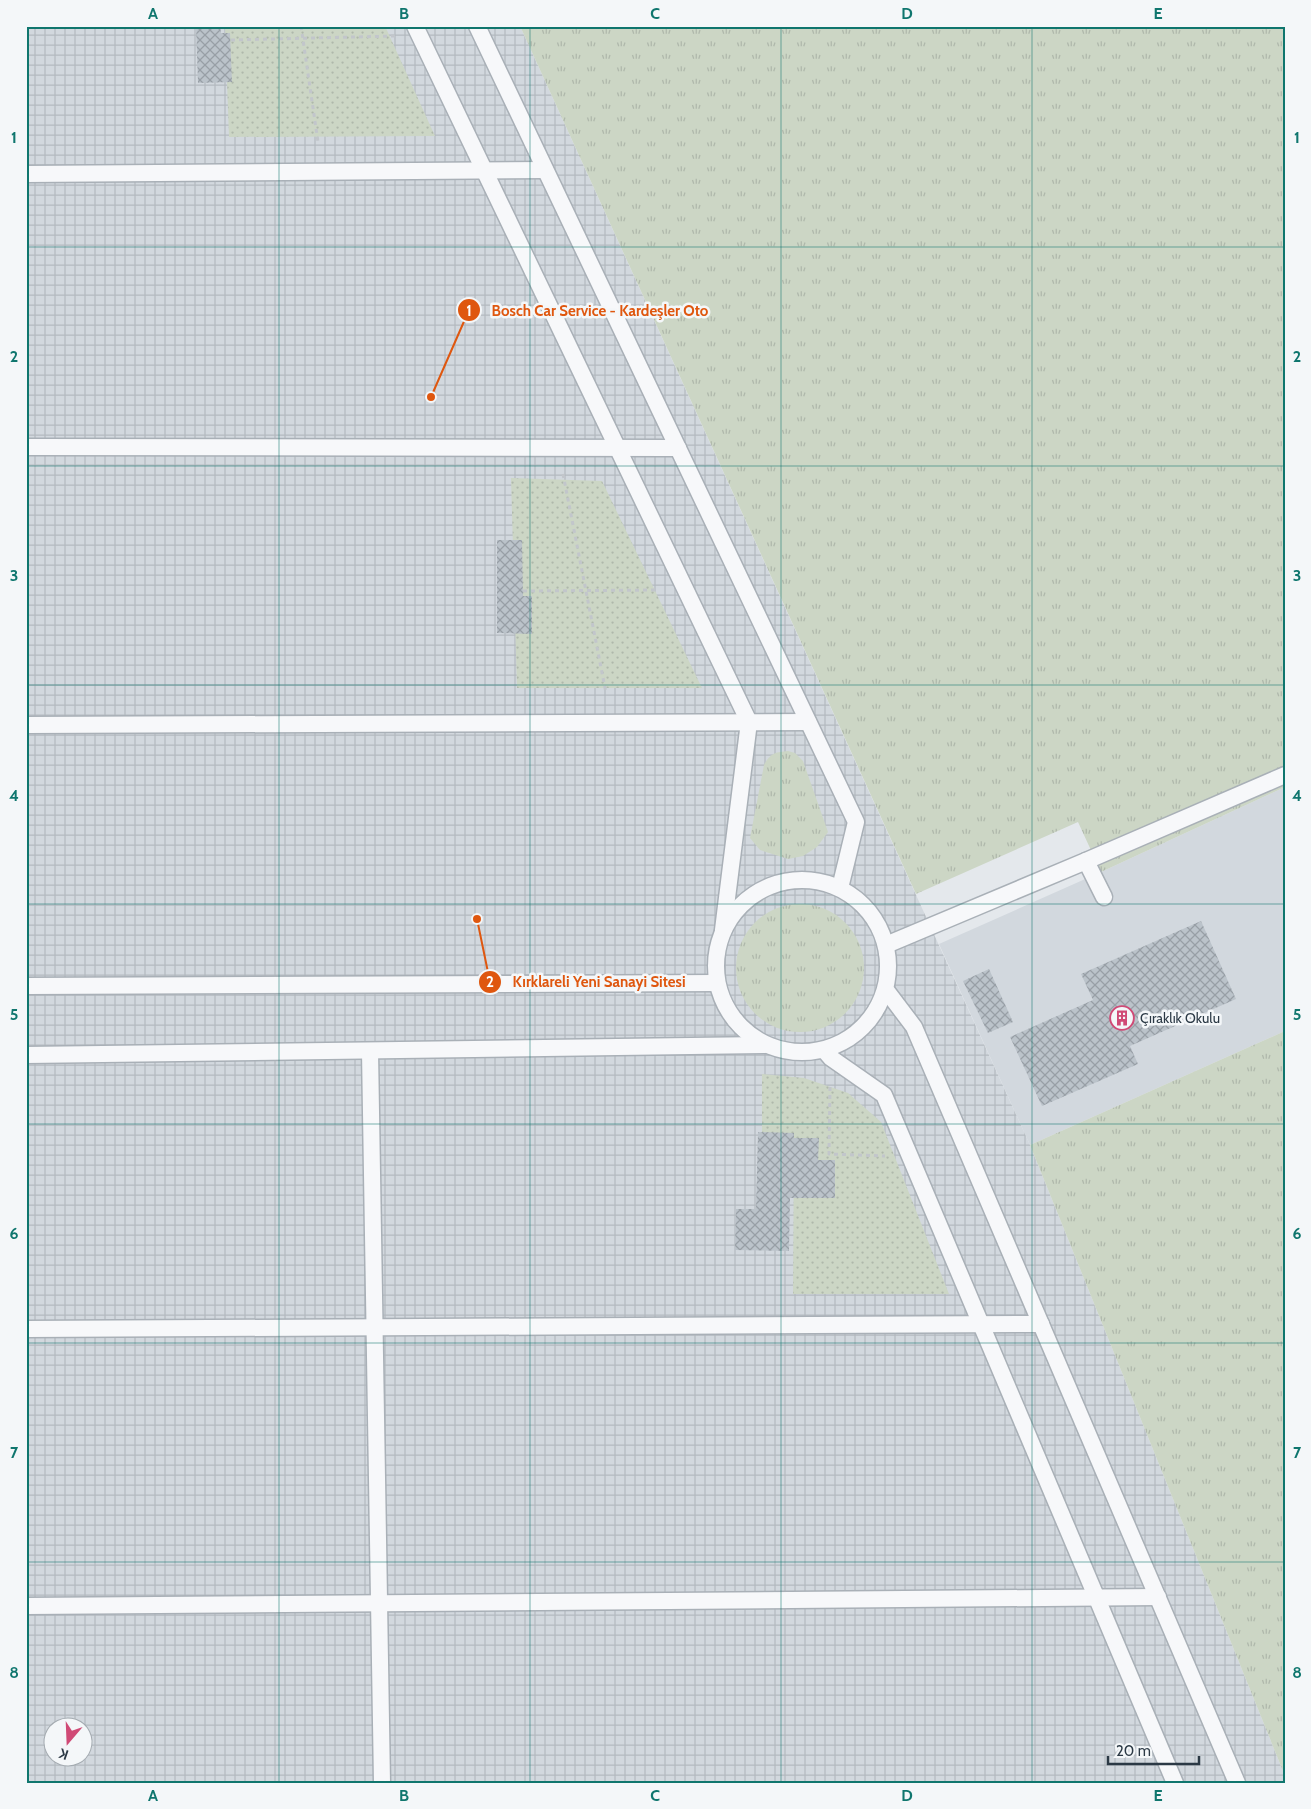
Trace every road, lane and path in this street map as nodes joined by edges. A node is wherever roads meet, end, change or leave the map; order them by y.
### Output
1 (301, 26) edge
2 (415, 26) edge
3 (477, 26) edge
4 (395, 36) dead end
5 (302, 38) junction
6 (231, 40) dead end
7 (318, 142) dead end
8 (484, 170) junction
9 (545, 170) junction
10 (26, 174) edge
11 (26, 447) edge
12 (618, 448) junction
13 (678, 448) junction
14 (563, 474) dead end
15 (661, 590) dead end
16 (523, 591) dead end
17 (586, 591) junction
18 (606, 692) dead end
19 (749, 722) junction
20 (808, 722) junction
21 (26, 725) edge
22 (1285, 775) edge
23 (1086, 861) junction
24 (840, 888) junction
25 (1104, 897) dead end
26 (723, 930) junction
27 (886, 945) junction
28 (717, 983) junction
29 (26, 986) edge
30 (886, 990) junction
31 (765, 1045) junction
32 (370, 1051) junction
33 (828, 1054) junction
34 (26, 1055) edge
35 (910, 1157) junction
36 (981, 1324) junction
37 (1041, 1324) junction
38 (374, 1328) junction
39 (26, 1329) edge
40 (1096, 1597) junction
41 (1158, 1597) junction
42 (378, 1603) junction
43 (26, 1606) edge
44 (382, 1783) edge
45 (1175, 1783) edge
46 (1238, 1783) edge

1 - 5 path
2 - 8 lane
3 - 9 lane
4 - 5 path
5 - 6 path
5 - 7 path
8 - 9 lane
8 - 10 lane
8 - 12 lane
9 - 13 lane
11 - 12 lane
12 - 13 lane
12 - 19 lane
13 - 20 lane
14 - 17 path
15 - 17 path
16 - 17 path
17 - 18 path
19 - 20 lane
19 - 21 lane
19 - 26 lane
20 - 24 lane
22 - 23 lane
23 - 25 lane
23 - 27 lane
24 - 26 lane
24 - 27 lane
26 - 28 lane
27 - 30 lane
28 - 29 lane
28 - 31 lane
30 - 33 lane
30 - 37 lane
31 - 32 lane
31 - 33 lane
32 - 34 lane
32 - 38 lane
33 - 35 lane
33 - 35 path
35 - 36 lane
36 - 37 lane
36 - 38 lane
36 - 40 lane
37 - 41 lane
38 - 39 lane
38 - 42 lane
40 - 41 lane
40 - 42 lane
40 - 45 lane
41 - 46 lane
42 - 43 lane
42 - 44 lane

